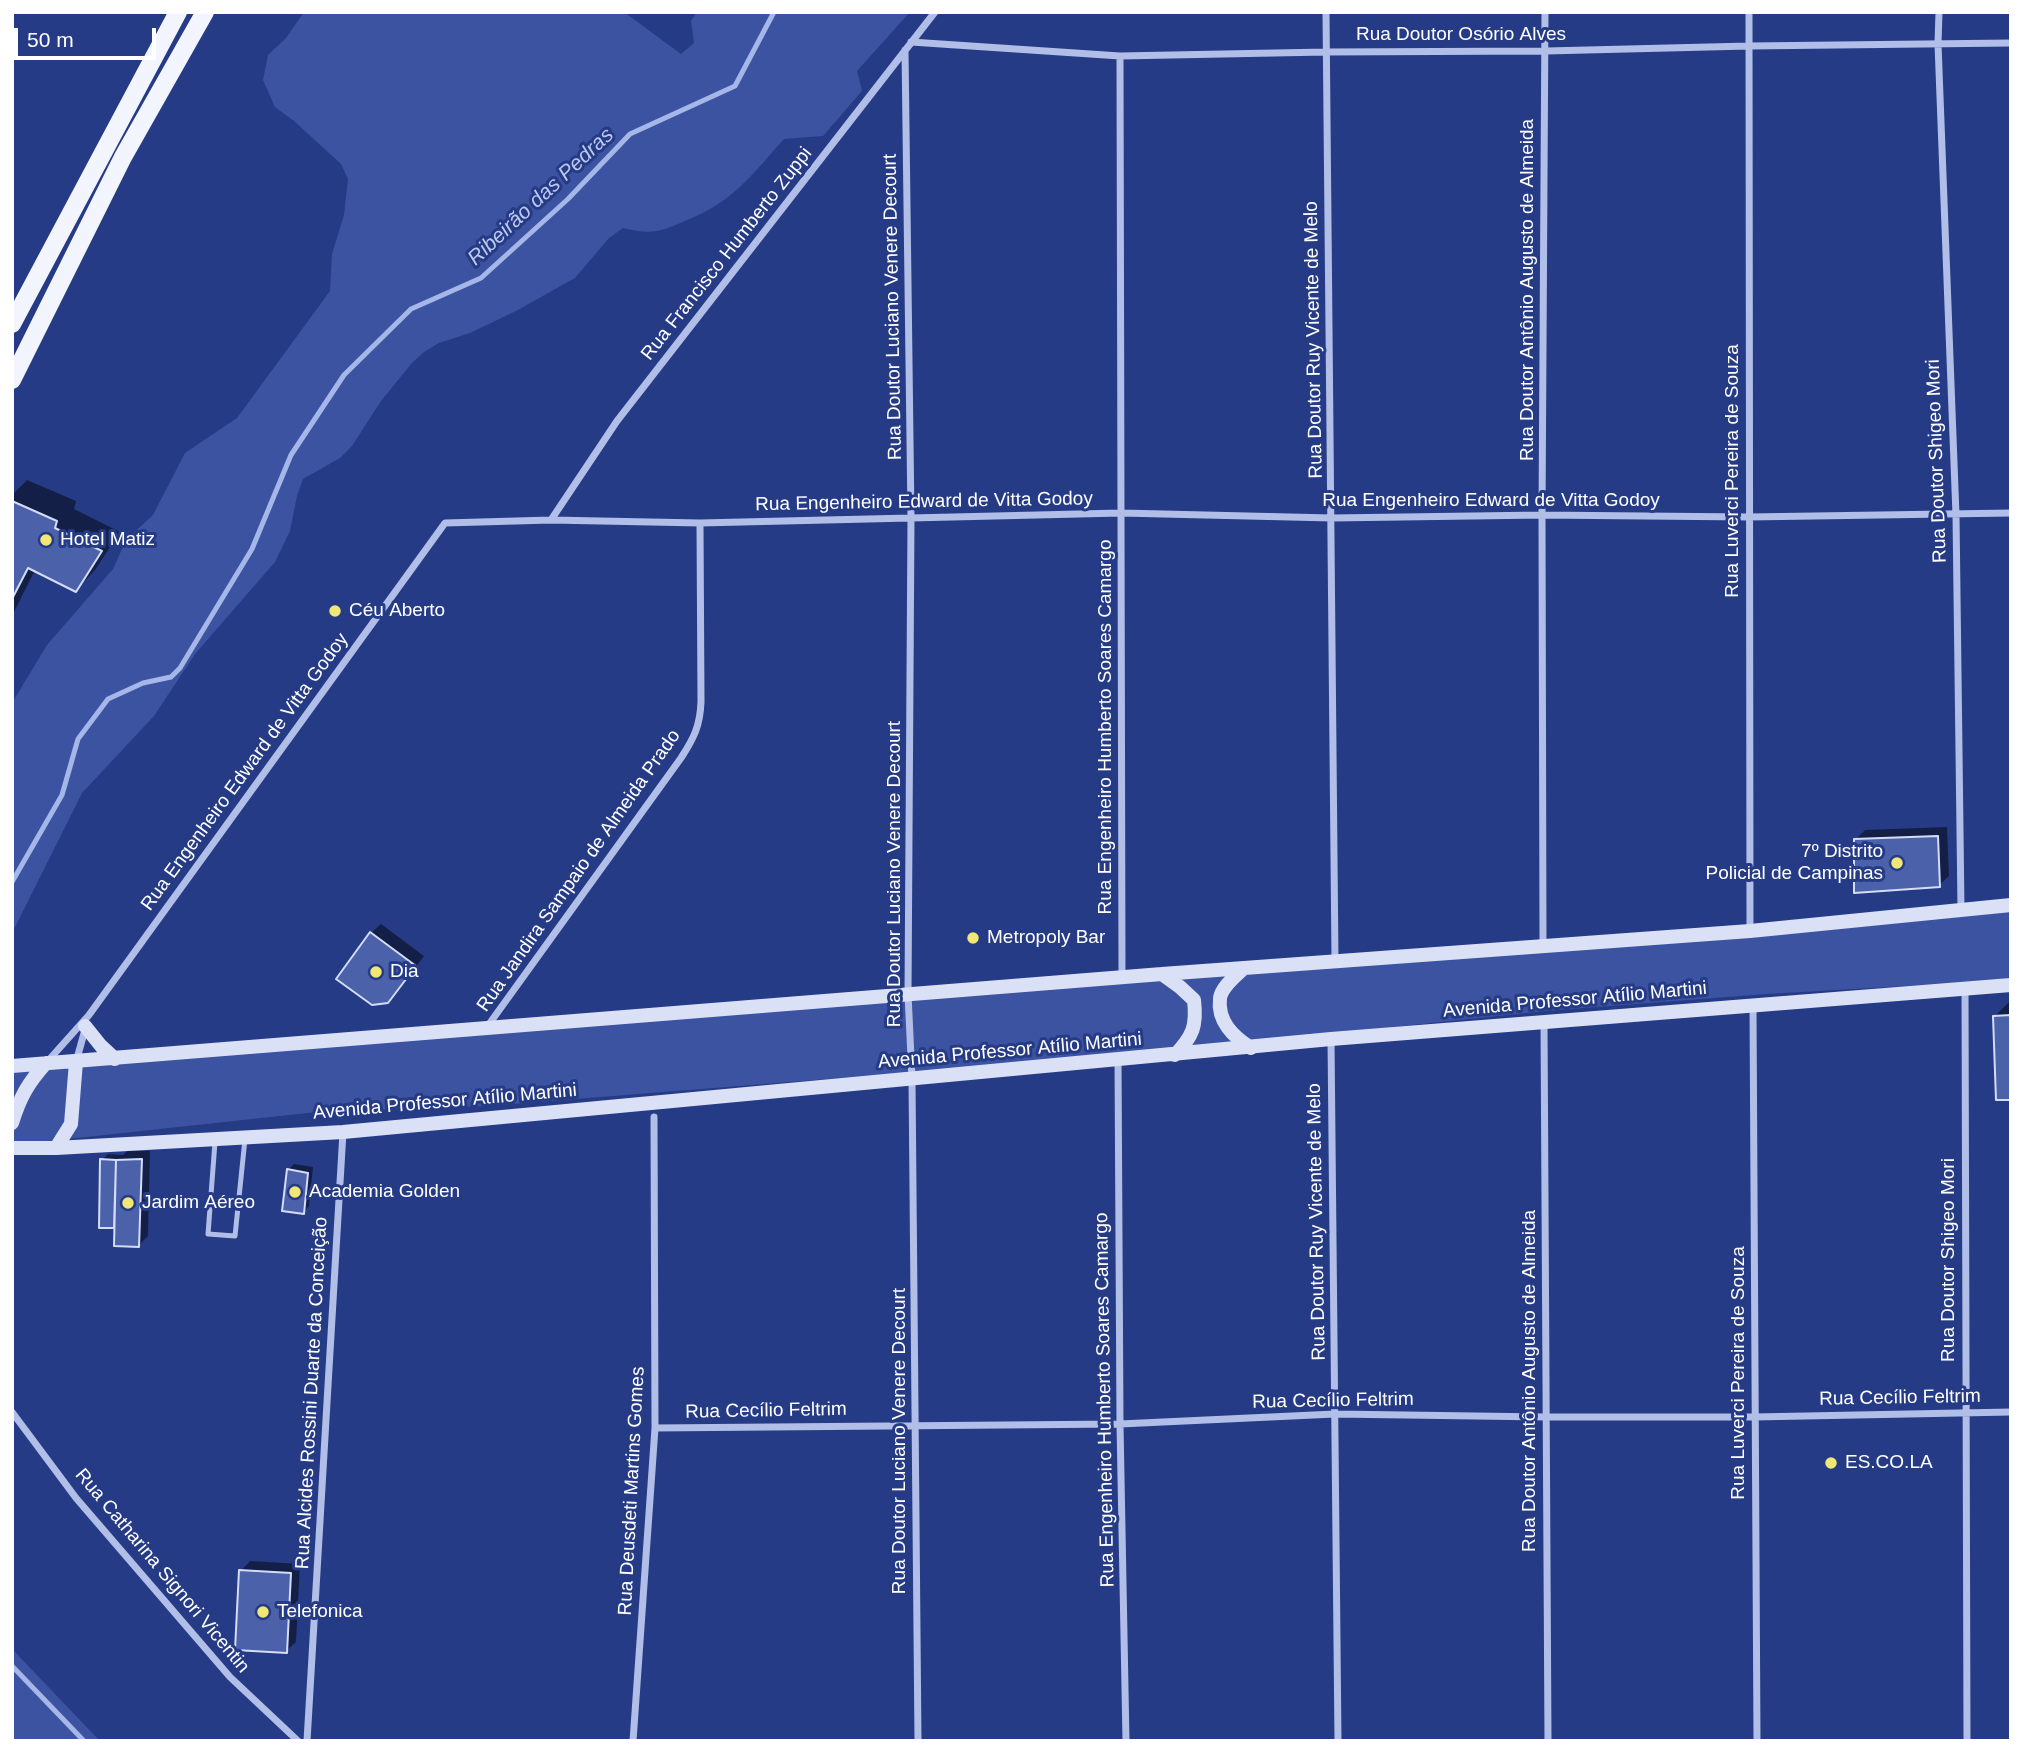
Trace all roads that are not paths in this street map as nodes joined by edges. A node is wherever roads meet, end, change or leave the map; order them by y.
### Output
1 (178, 12) edge
2 (205, 12) edge
3 (935, 12) edge
4 (1326, 12) edge
5 (1545, 12) edge
6 (1749, 12) edge
7 (1939, 12) edge
8 (911, 42) junction
9 (2011, 43) edge
10 (1938, 44) junction
11 (1749, 46) junction
12 (905, 50) junction
13 (1546, 51) junction
14 (1326, 52) junction
15 (1120, 57) junction
16 (12, 324) edge
17 (12, 380) edge
18 (1121, 513) junction
19 (2011, 513) edge
20 (1542, 515) junction
21 (1956, 515) junction
22 (1748, 517) junction
23 (911, 518) junction
24 (1332, 518) junction
25 (551, 520) junction
26 (700, 523) junction
27 (2011, 905) edge
28 (1961, 909) junction
29 (1750, 931) junction
30 (1543, 947) junction
31 (1335, 961) junction
32 (1244, 968) junction
33 (1161, 974) junction
34 (1122, 977) junction
35 (2011, 985) edge
36 (1965, 989) junction
37 (908, 994) junction
38 (1753, 1005) junction
39 (87, 1020) junction
40 (1544, 1021) junction
41 (487, 1028) junction
42 (1331, 1040) junction
43 (1251, 1048) junction
44 (1175, 1055) junction
45 (115, 1059) junction
46 (1118, 1059) junction
47 (76, 1062) junction
48 (46, 1063) junction
49 (12, 1066) edge
50 (912, 1080) junction
51 (654, 1117) dead end
52 (12, 1123) edge
53 (343, 1132) junction
54 (245, 1137) junction
55 (215, 1139) junction
56 (12, 1148) edge
57 (55, 1148) junction
58 (12, 1412) edge
59 (1965, 1412) junction
60 (2011, 1412) edge
61 (1335, 1414) junction
62 (1545, 1417) junction
63 (1754, 1417) junction
64 (916, 1424) junction
65 (1121, 1424) junction
66 (655, 1428) junction
67 (298, 1741) edge
68 (307, 1741) edge
69 (633, 1741) edge
70 (918, 1741) edge
71 (1126, 1741) edge
72 (1338, 1741) edge
73 (1548, 1741) edge
74 (1757, 1741) edge
75 (1967, 1741) edge

1 - 16 main road
2 - 17 main road
3 - 8 street, Rua Francisco Humberto Zuppi
4 - 14 street, Rua Doutor Ruy Vicente de Melo
5 - 13 street, Rua Doutor Antônio Augusto de Almeida
6 - 11 street, Rua Luverci Pereira de Souza
7 - 10 street, Rua Doutor Shigeo Mori
8 - 12 street, Rua Francisco Humberto Zuppi
8 - 15 street, Rua Doutor Osório Alves
9 - 10 street, Rua Doutor Osório Alves
10 - 11 street, Rua Doutor Osório Alves
10 - 21 street, Rua Doutor Shigeo Mori
11 - 13 street, Rua Doutor Osório Alves
11 - 22 street, Rua Luverci Pereira de Souza
12 - 23 street, Rua Doutor Luciano Venere Decourt
12 - 25 street, Rua Francisco Humberto Zuppi
13 - 14 street, Rua Doutor Osório Alves
13 - 20 street, Rua Doutor Antônio Augusto de Almeida
14 - 15 street, Rua Doutor Osório Alves
14 - 24 street, Rua Doutor Ruy Vicente de Melo
15 - 18 street, Rua Engenheiro Humberto Soares Camargo
18 - 23 street, Rua Engenheiro Edward de Vitta Godoy
18 - 24 street, Rua Engenheiro Edward de Vitta Godoy
18 - 34 street, Rua Engenheiro Humberto Soares Camargo
19 - 21 street, Rua Engenheiro Edward de Vitta Godoy
20 - 22 street, Rua Engenheiro Edward de Vitta Godoy
20 - 24 street, Rua Engenheiro Edward de Vitta Godoy
20 - 30 street, Rua Doutor Antônio Augusto de Almeida
21 - 22 street, Rua Engenheiro Edward de Vitta Godoy
21 - 28 street, Rua Doutor Shigeo Mori
22 - 29 street, Rua Luverci Pereira de Souza
23 - 26 street, Rua Engenheiro Edward de Vitta Godoy
23 - 37 street, Rua Doutor Luciano Venere Decourt
24 - 31 street, Rua Doutor Ruy Vicente de Melo
25 - 26 street, Rua Engenheiro Edward de Vitta Godoy
25 - 39 street, Rua Engenheiro Edward de Vitta Godoy
26 - 41 street, Rua Jandira Sampaio de Almeida Prado
27 - 28 main road
28 - 29 main road
29 - 30 main road
30 - 31 main road
31 - 32 main road
32 - 33 main road
32 - 43 main road
33 - 34 main road
33 - 44 main road
34 - 37 main road
35 - 36 main road, Avenida Professor Atílio Martini
36 - 38 main road, Avenida Professor Atílio Martini
36 - 59 street, Rua Doutor Shigeo Mori
37 - 41 main road
37 - 50 street, Rua Doutor Luciano Venere Decourt
38 - 40 main road, Avenida Professor Atílio Martini
38 - 63 street, Rua Luverci Pereira de Souza
39 - 45 main road
39 - 47 street, Rua Engenheiro Edward de Vitta Godoy
39 - 48 street, Rua Engenheiro Edward de Vitta Godoy
40 - 42 main road, Avenida Professor Atílio Martini
40 - 62 street, Rua Doutor Antônio Augusto de Almeida
41 - 45 main road
42 - 43 main road, Avenida Professor Atílio Martini
42 - 61 street, Rua Doutor Ruy Vicente de Melo
43 - 44 main road, Avenida Professor Atílio Martini
44 - 46 main road, Avenida Professor Atílio Martini
45 - 47 main road
46 - 50 main road, Avenida Professor Atílio Martini
46 - 65 street, Rua Engenheiro Humberto Soares Camargo
47 - 48 main road
47 - 57 main road
48 - 49 main road
48 - 52 main road
50 - 53 main road, Avenida Professor Atílio Martini
50 - 64 street, Rua Doutor Luciano Venere Decourt
51 - 66 street, Rua Deusdeti Martins Gomes
53 - 54 main road, Avenida Professor Atílio Martini
53 - 68 street, Rua Alcides Rossini Duarte da Conceição
54 - 55 main road, Avenida Professor Atílio Martini
54 - 55 lane
55 - 57 main road, Avenida Professor Atílio Martini
56 - 57 main road, Avenida Professor Atílio Martini
58 - 67 street, Rua Catharina Signori Vicentin
59 - 60 street, Rua Cecílio Feltrim
59 - 63 street, Rua Cecílio Feltrim
59 - 75 street, Rua Doutor Shigeo Mori
61 - 62 street, Rua Cecílio Feltrim
61 - 65 street, Rua Cecílio Feltrim
61 - 72 street, Rua Doutor Ruy Vicente de Melo
62 - 63 street, Rua Cecílio Feltrim
62 - 73 street, Rua Doutor Antônio Augusto de Almeida
63 - 74 street, Rua Luverci Pereira de Souza
64 - 65 street, Rua Cecílio Feltrim
64 - 66 street, Rua Cecílio Feltrim
64 - 70 street, Rua Doutor Luciano Venere Decourt
65 - 71 street, Rua Engenheiro Humberto Soares Camargo
66 - 69 street, Rua Deusdeti Martins Gomes

